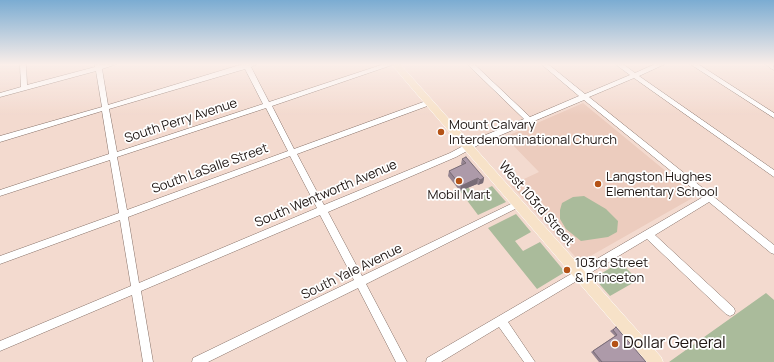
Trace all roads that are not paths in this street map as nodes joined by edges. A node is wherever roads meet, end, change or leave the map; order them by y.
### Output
1 (24, 81) edge
2 (50, 81) edge
3 (100, 81) edge
4 (196, 81) edge
5 (256, 81) edge
6 (340, 81) edge
7 (410, 81) edge
8 (488, 81) edge
9 (564, 81) edge
10 (623, 81) edge
11 (642, 81) edge
12 (719, 81) edge
13 (24, 89) junction
14 (0, 95) edge
15 (584, 97) junction
16 (428, 102) junction
17 (267, 105) junction
18 (105, 108) junction
19 (774, 116) edge
20 (529, 120) junction
21 (0, 140) edge
22 (468, 148) junction
23 (292, 152) junction
24 (113, 156) junction
25 (774, 174) edge
26 (0, 193) edge
27 (710, 198) junction
28 (518, 204) junction
29 (322, 210) junction
30 (123, 215) junction
31 (648, 234) junction
32 (774, 250) edge
33 (0, 260) edge
34 (580, 275) junction
35 (360, 282) junction
36 (136, 289) junction
37 (730, 311) dead end
38 (501, 321) junction
39 (0, 346) edge
40 (148, 362) edge
41 (197, 362) edge
42 (402, 362) edge
43 (431, 362) edge
44 (530, 362) edge
45 (656, 362) edge

1 - 13 street
2 - 13 street
3 - 18 street
4 - 18 street
5 - 17 street
6 - 17 street, South Perry Avenue
7 - 16 main road, West 103rd Street
8 - 20 street
9 - 15 street
10 - 15 street, South Wentworth Avenue
11 - 25 street
12 - 19 street
13 - 14 street
15 - 20 street, South Wentworth Avenue
15 - 27 street
16 - 22 main road, West 103rd Street
16 - 23 street, South LaSalle Street
17 - 23 street
17 - 24 street, South Perry Avenue
18 - 21 street
18 - 24 street
20 - 22 street, South Wentworth Avenue
22 - 28 main road, West 103rd Street
22 - 29 street, South Wentworth Avenue
23 - 29 street
23 - 30 street, South LaSalle Street
24 - 26 street, South Perry Avenue
24 - 30 street
27 - 31 street
27 - 32 street
28 - 34 main road, West 103rd Street
28 - 35 street, South Yale Avenue
29 - 35 street
29 - 36 street, South Wentworth Avenue
30 - 33 street, South LaSalle Street
30 - 36 street
31 - 34 street
31 - 37 street
34 - 38 street
34 - 45 main road, West 103rd Street
35 - 41 street, South Yale Avenue
35 - 42 street
36 - 39 street, South Wentworth Avenue
36 - 40 street
38 - 43 street
38 - 44 street

